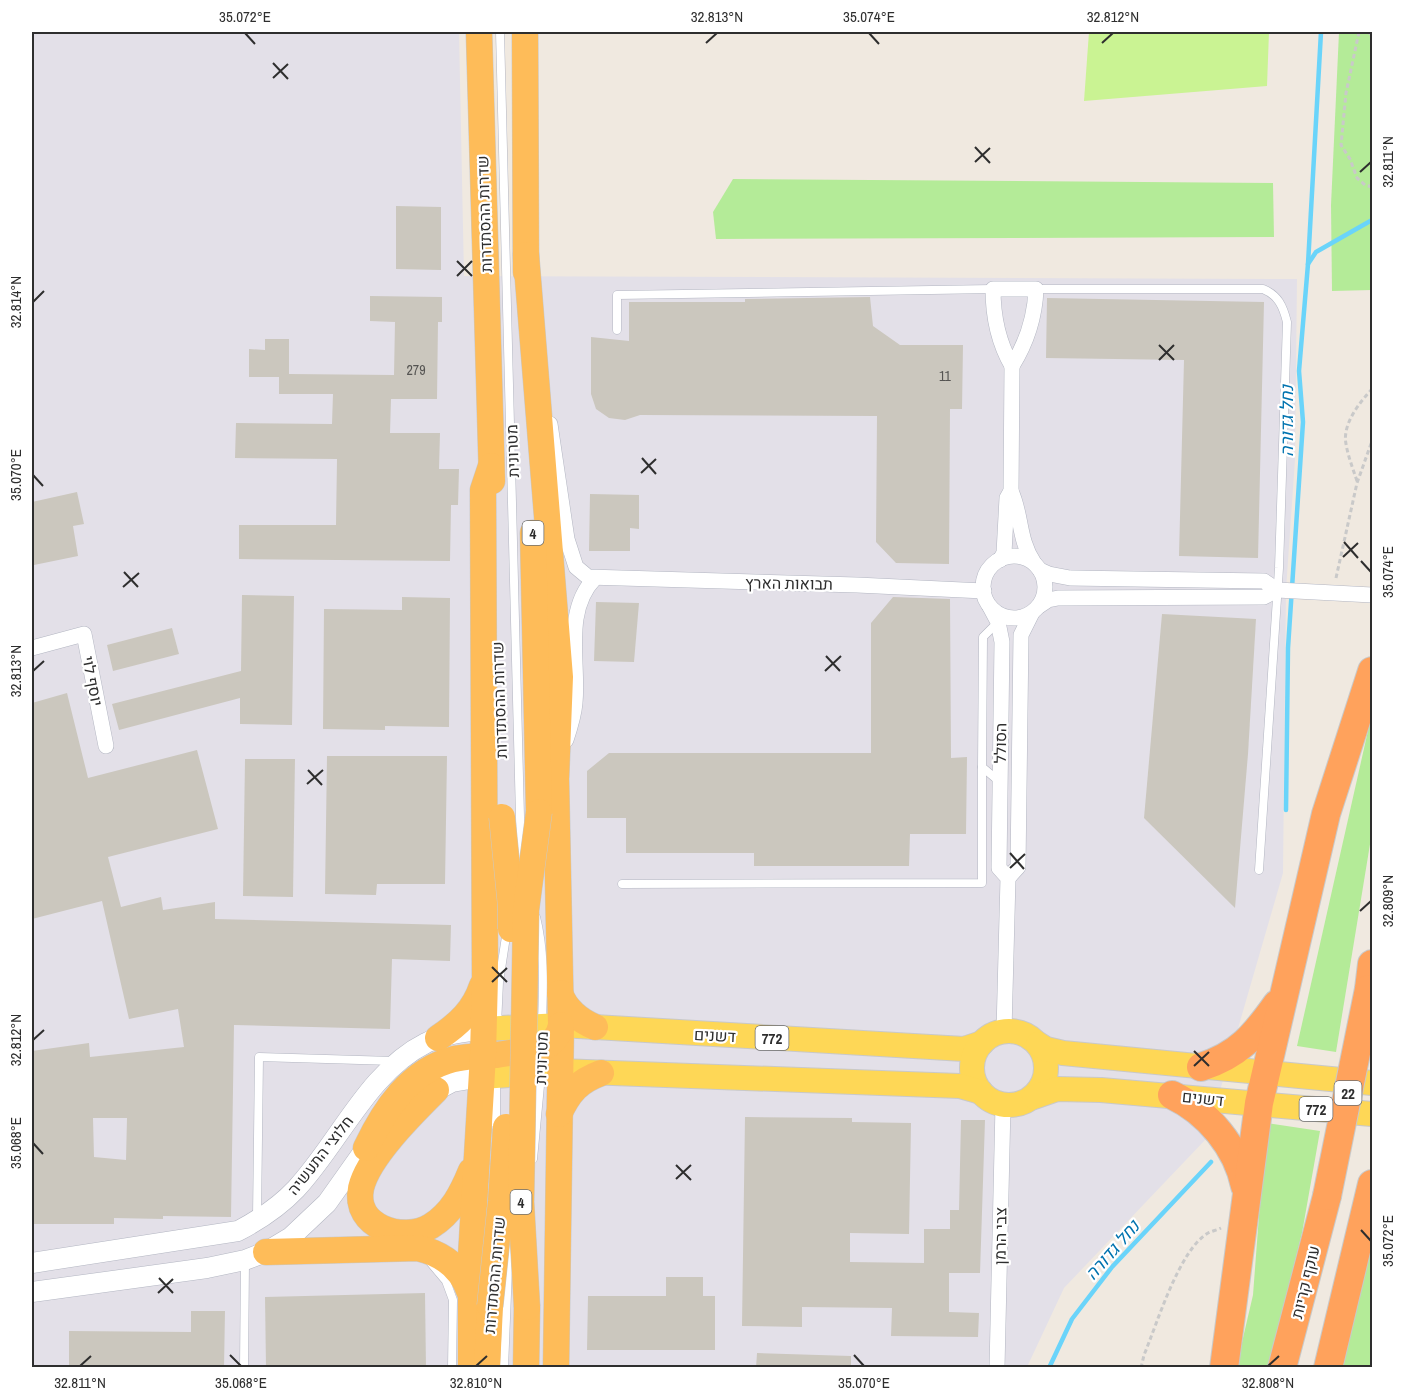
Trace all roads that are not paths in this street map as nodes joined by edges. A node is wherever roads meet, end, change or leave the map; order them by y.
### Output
1 (479, 32) edge
2 (500, 32) edge
3 (525, 32) edge
4 (526, 255) junction
5 (993, 289) junction
6 (1036, 289) junction
7 (617, 330) dead end
8 (1012, 366) junction
9 (538, 392) junction
10 (491, 466) junction
11 (1011, 491) junction
12 (1000, 560) junction
13 (1037, 567) junction
14 (595, 578) junction
15 (1281, 590) junction
16 (984, 591) junction
17 (1372, 595) edge
18 (990, 607) junction
19 (1036, 609) junction
20 (998, 622) junction
21 (32, 648) edge
22 (1372, 671) edge
23 (106, 746) dead end
24 (982, 767) junction
25 (556, 779) junction
26 (1000, 782) junction
27 (522, 860) dead end
28 (1259, 870) dead end
29 (522, 871) dead end
30 (1008, 878) junction
31 (519, 883) dead end
32 (622, 884) dead end
33 (485, 977) junction
34 (1371, 977) edge
35 (1287, 990) junction
36 (560, 993) junction
37 (595, 1028) junction
38 (1004, 1031) junction
39 (438, 1038) junction
40 (982, 1043) junction
41 (1038, 1044) junction
42 (492, 1050) junction
43 (547, 1052) junction
44 (400, 1061) junction
45 (1201, 1067) junction
46 (601, 1073) junction
47 (1265, 1073) junction
48 (1372, 1083) edge
49 (436, 1090) junction
50 (981, 1092) junction
51 (1172, 1095) junction
52 (1034, 1097) junction
53 (1259, 1103) junction
54 (1003, 1105) junction
55 (559, 1114) junction
56 (1372, 1114) edge
57 (496, 1132) dead end
58 (366, 1148) junction
59 (487, 1150) junction
60 (1371, 1191) edge
61 (1245, 1208) junction
62 (257, 1221) junction
63 (509, 1244) junction
64 (406, 1248) junction
65 (256, 1256) junction
66 (32, 1263) edge
67 (32, 1292) edge
68 (480, 1300) junction
69 (244, 1368) edge
70 (452, 1368) edge
71 (471, 1368) edge
72 (487, 1368) edge
73 (504, 1368) edge
74 (526, 1368) edge
75 (556, 1368) edge
76 (997, 1368) edge
77 (1224, 1368) edge
78 (1282, 1368) edge
79 (1328, 1368) edge

1 - 10 highway, שדרות ההסתדרות / 4
2 - 27 lane, מטרונית
3 - 4 highway, שדרות ההסתדרות / 4
4 - 9 highway
4 - 74 highway, שדרות ההסתדרות / 4, bridge
5 - 6 street
5 - 7 lane
5 - 8 street
6 - 8 street
6 - 15 lane
8 - 11 street
9 - 14 street
9 - 25 highway
10 - 33 highway
10 - 68 highway, שדרות ההסתדרות / 4, bridge
11 - 12 street
11 - 13 street
12 - 13 street
12 - 16 street
13 - 15 street
13 - 19 street
14 - 16 street, תבואות הארץ
14 - 25 street
15 - 17 street
15 - 19 street
15 - 28 lane
16 - 18 street
18 - 19 street
18 - 20 street, הסולל
19 - 30 street, הסולל
20 - 24 lane
20 - 26 street, הסולל
21 - 23 street, יוסף לוי
22 - 35 highway
24 - 26 lane
24 - 32 lane
25 - 36 highway
26 - 30 street, הסולל
29 - 43 lane, מטרונית
30 - 38 street, הסולל
31 - 42 lane
33 - 39 highway
33 - 42 highway
34 - 78 highway, עוקף קריות / 22, bridge
35 - 45 highway
35 - 47 highway
36 - 37 highway
36 - 43 highway
37 - 40 main road, דשנים / 772
37 - 43 main road, דשנים / 772
38 - 40 main road
38 - 41 main road
39 - 42 street, חלוצי התעשיה
39 - 44 street, חלוצי התעשיה
40 - 50 main road
41 - 45 main road, דשנים / 772
41 - 52 main road
42 - 43 highway
42 - 49 street, חלוצי התעשיה
42 - 57 lane
42 - 58 highway
42 - 59 highway
43 - 46 main road
43 - 55 highway
43 - 63 lane, מטרונית
44 - 62 street, חלוצי התעשיה
44 - 62 lane
45 - 47 main road, דשנים / 772
46 - 50 main road
46 - 55 highway
47 - 48 main road, דשנים / 772
47 - 53 highway
49 - 58 street, חלוצי התעשיה
49 - 59 highway
50 - 54 main road
51 - 52 main road, דשנים / 772
51 - 53 main road, דשנים / 772
51 - 61 highway
52 - 54 main road
53 - 56 main road, דשנים / 772
53 - 61 highway
54 - 76 street, צבי הרמן
55 - 75 highway
58 - 65 street, חלוצי התעשיה
59 - 63 lane, מטרונית
59 - 68 highway
60 - 79 highway
61 - 77 highway
62 - 66 street, חלוצי התעשיה
63 - 73 lane, מטרונית
64 - 65 highway
64 - 68 highway
64 - 70 lane
65 - 67 street, חלוצי התעשיה
65 - 69 lane
68 - 71 highway
68 - 72 highway, שדרות ההסתדרות / 4

